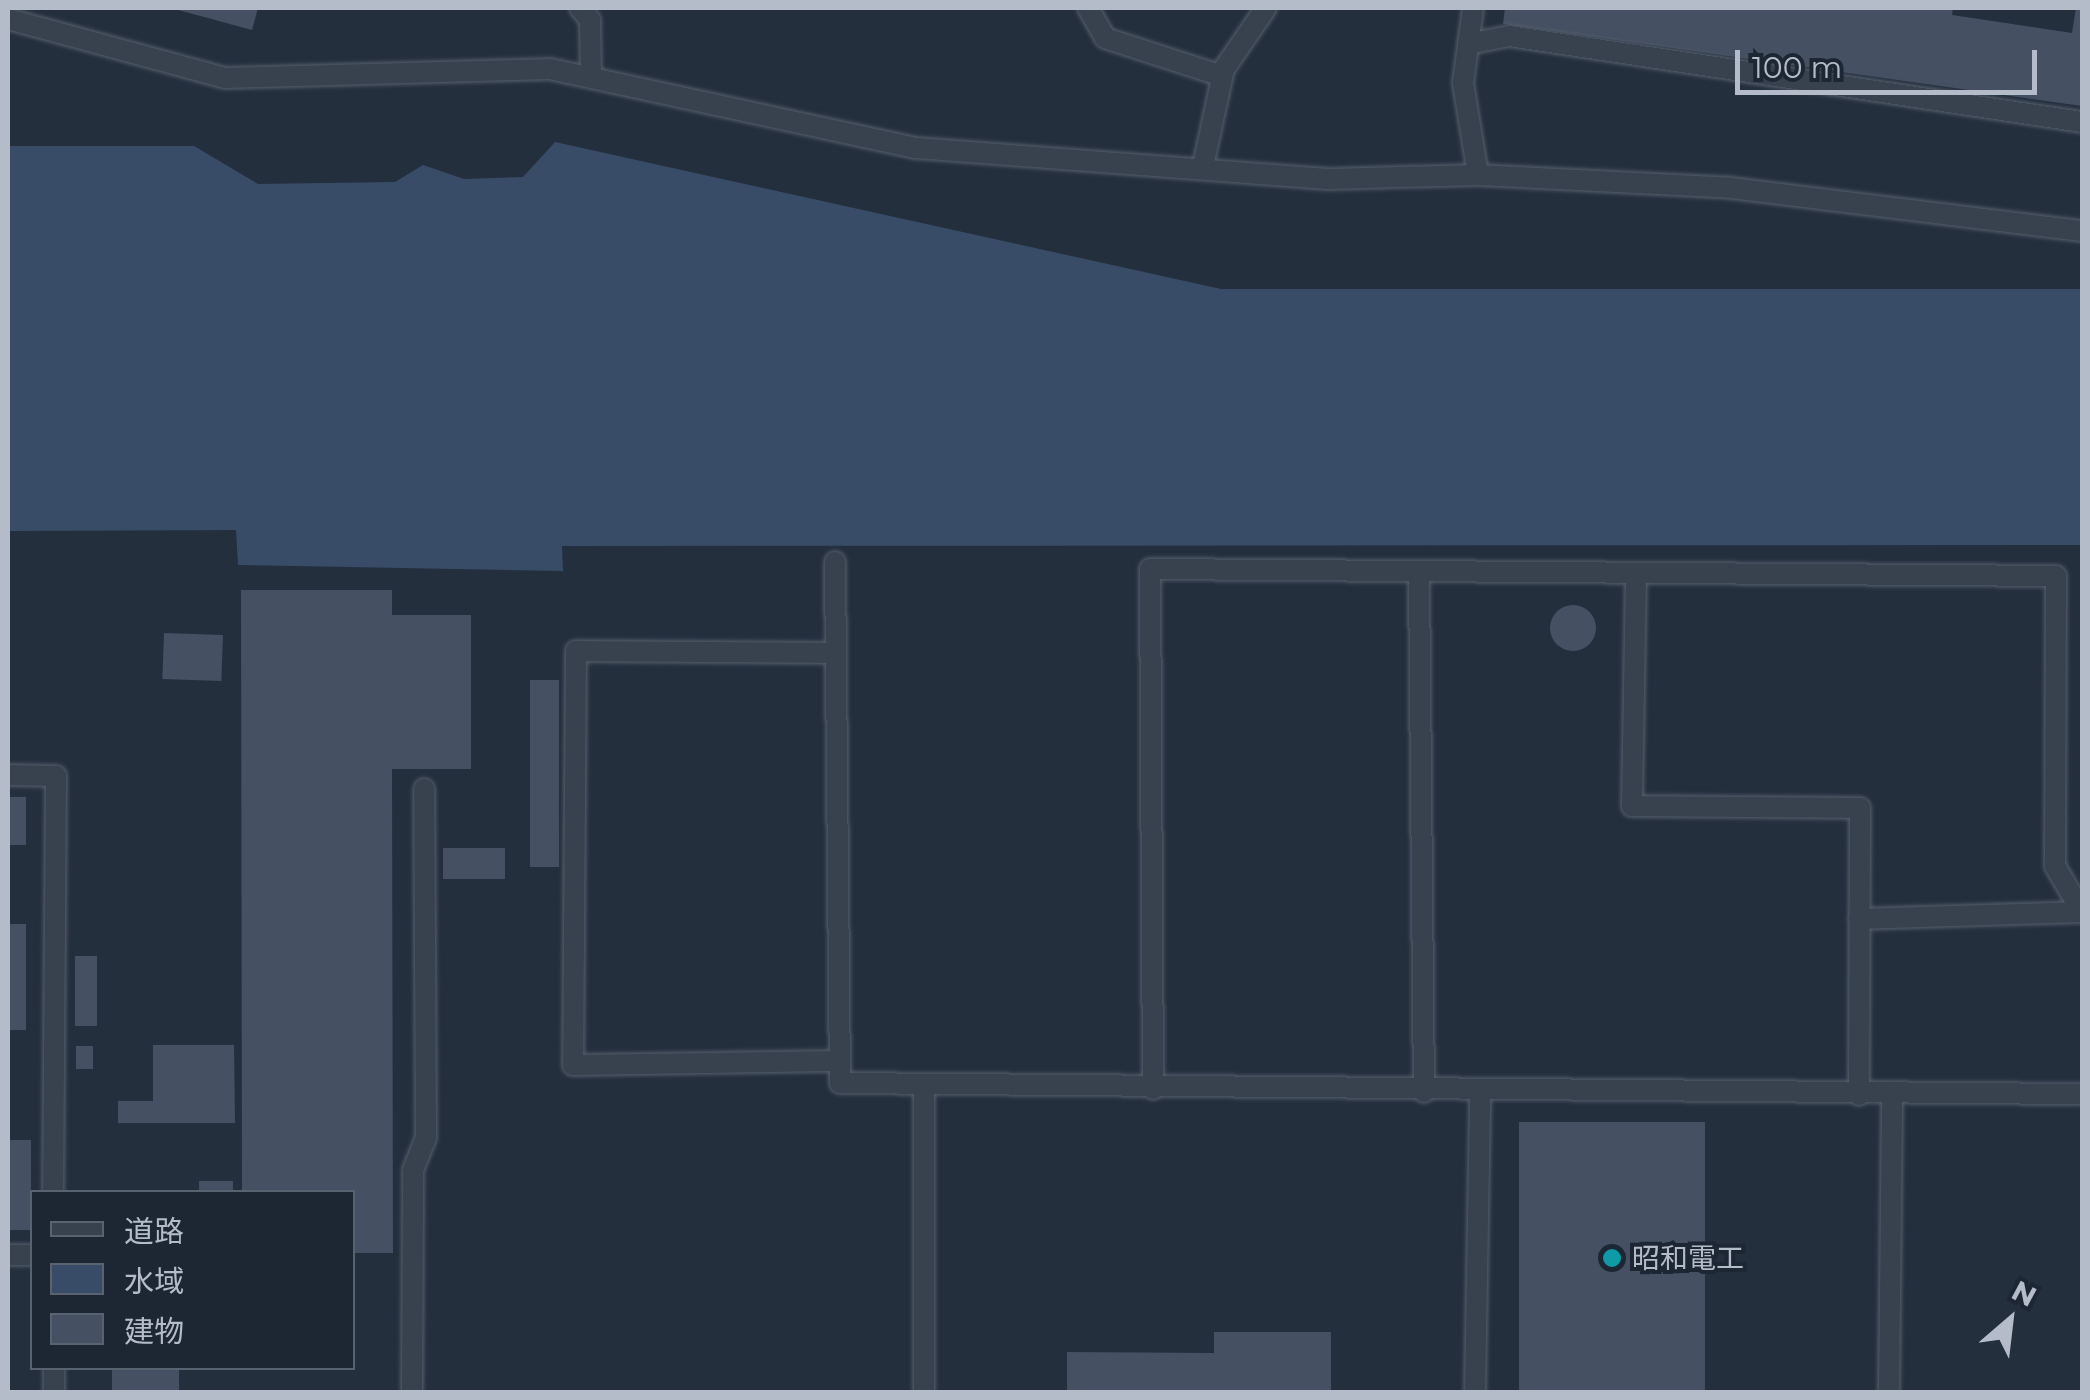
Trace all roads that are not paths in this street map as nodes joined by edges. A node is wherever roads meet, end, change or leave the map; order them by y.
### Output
1 (580, 8) edge
2 (1088, 8) edge
3 (1266, 8) edge
4 (1473, 8) edge
5 (8, 19) edge
6 (1468, 44) junction
7 (1222, 76) junction
8 (591, 78) junction
9 (2082, 122) edge
10 (1203, 166) junction
11 (1478, 175) junction
12 (2082, 230) edge
13 (835, 562) dead end
14 (1419, 574) junction
15 (1636, 575) junction
16 (836, 653) junction
17 (8, 776) edge
18 (424, 789) dead end
19 (1860, 918) junction
20 (840, 1060) junction
21 (924, 1086) junction
22 (1153, 1088) junction
23 (1424, 1092) junction
24 (1480, 1092) junction
25 (2082, 1094) edge
26 (1859, 1095) junction
27 (1892, 1095) junction
28 (53, 1190) edge
29 (412, 1392) edge
30 (924, 1392) edge
31 (1475, 1392) edge
32 (1889, 1392) edge

1 - 8 street
2 - 7 street
3 - 7 street
4 - 6 street
5 - 8 street
6 - 9 street
6 - 11 street
7 - 10 street
8 - 10 street
10 - 11 street
11 - 12 street
13 - 16 street
14 - 15 street
14 - 22 street
14 - 23 street
15 - 19 street
15 - 19 street
16 - 20 street
16 - 20 street
17 - 28 street
18 - 29 street
19 - 26 street
20 - 21 street
21 - 22 street
21 - 30 street
22 - 23 street
23 - 24 street
24 - 26 street
24 - 31 street
25 - 27 street
26 - 27 street
27 - 32 street

